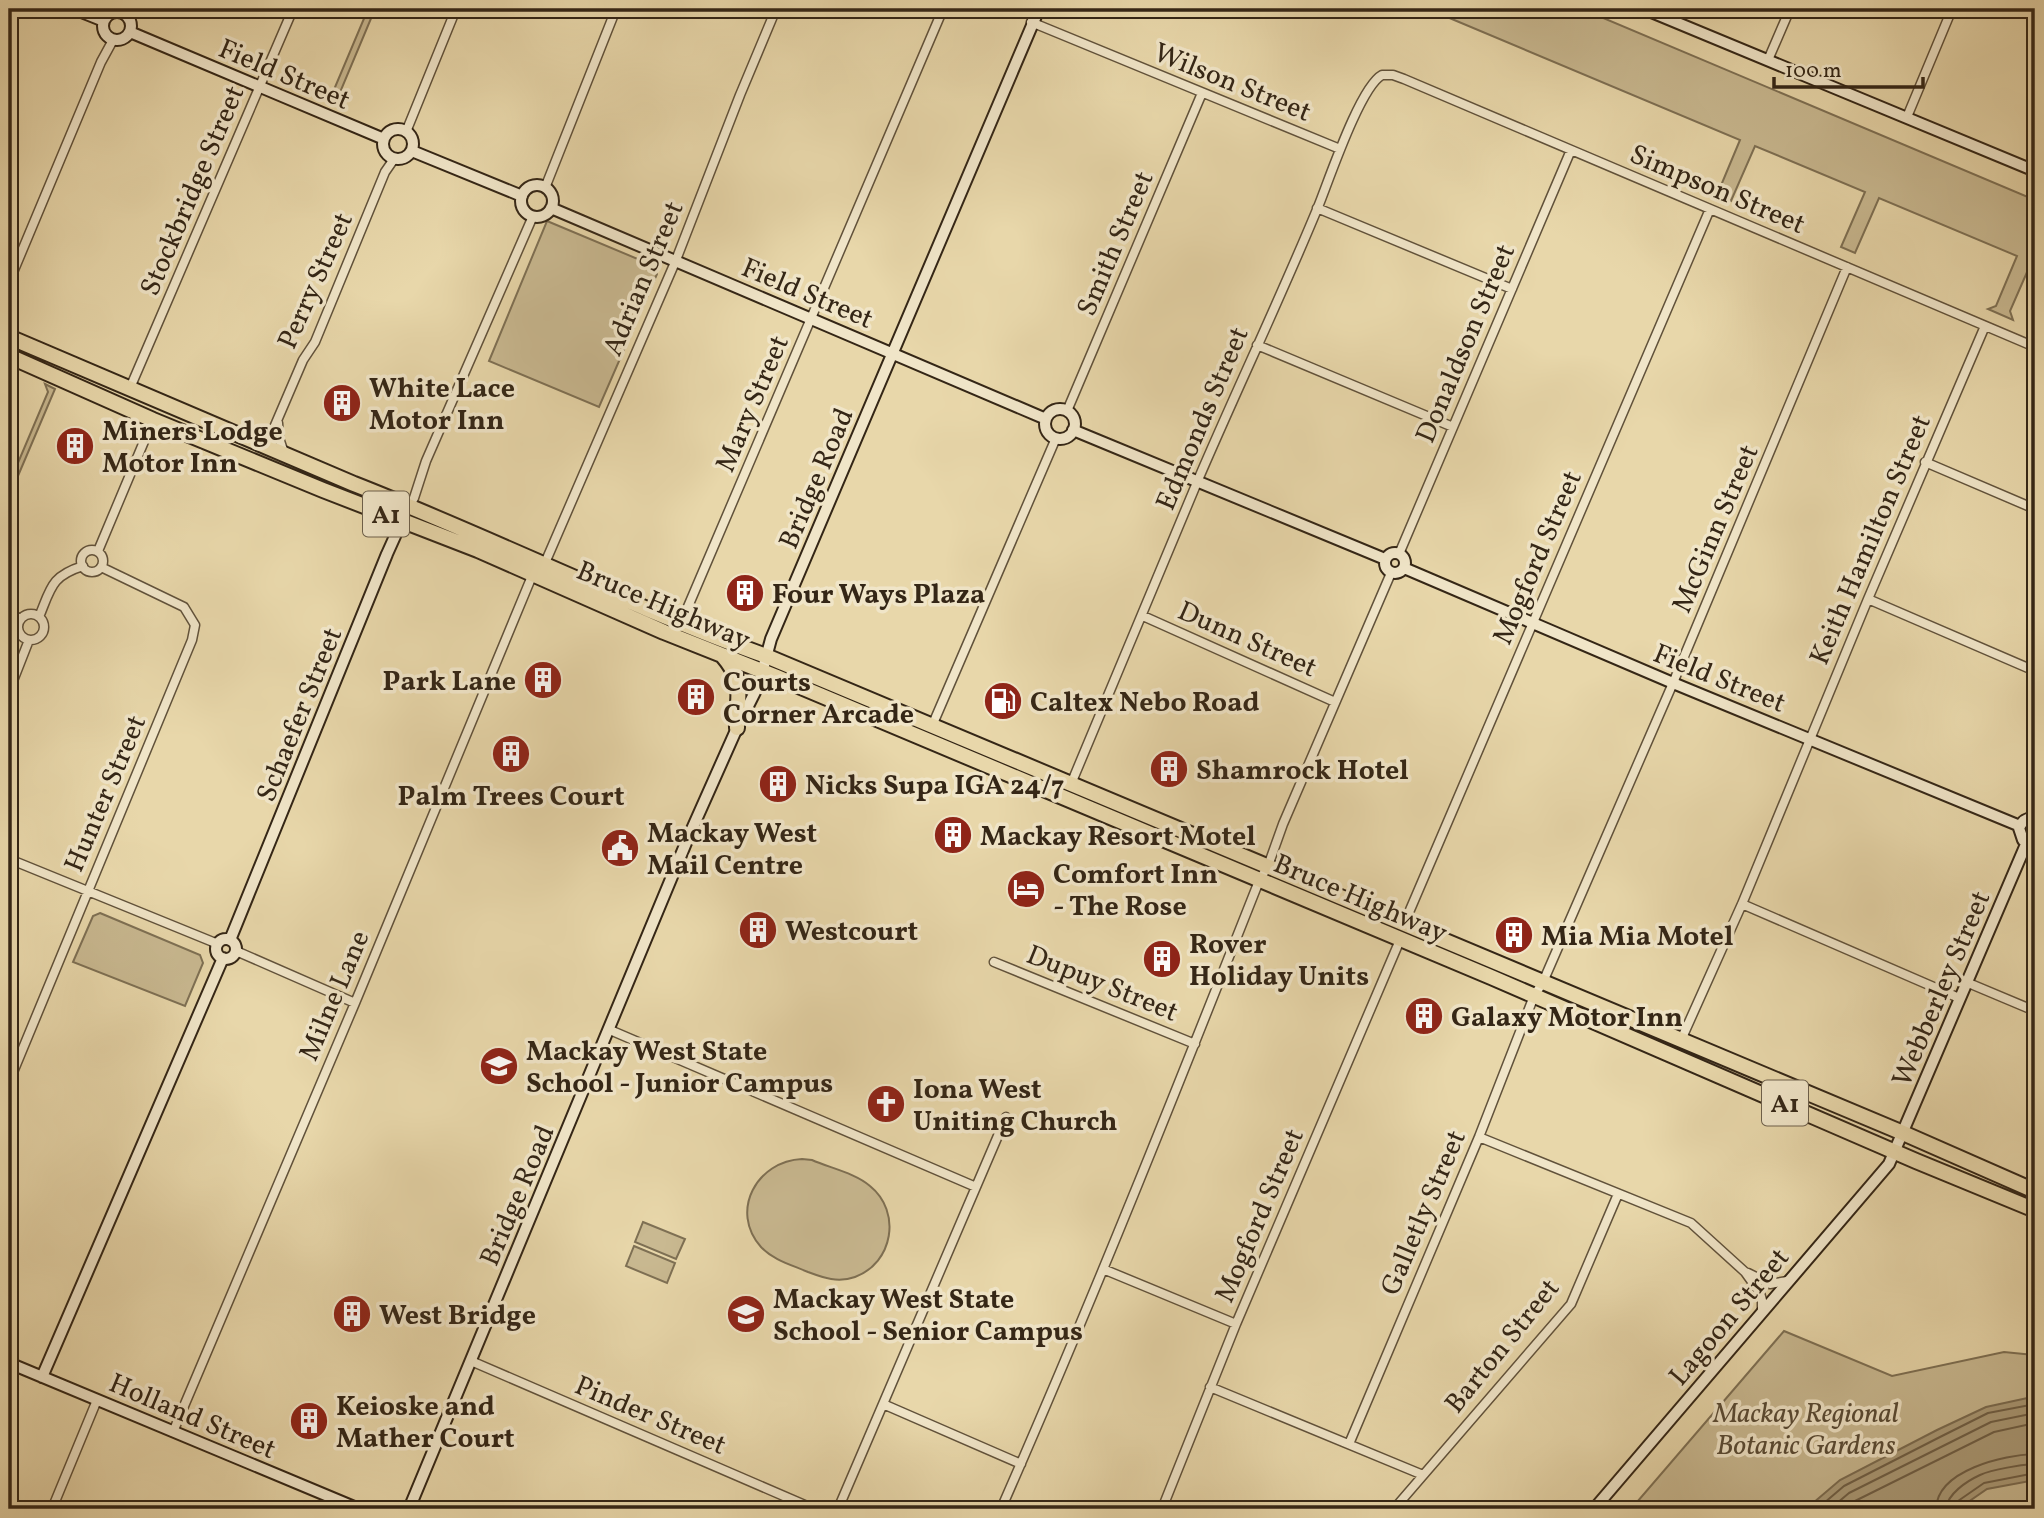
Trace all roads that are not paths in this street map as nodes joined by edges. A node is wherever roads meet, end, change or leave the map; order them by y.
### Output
1 (74, 9) edge
2 (293, 9) edge
3 (456, 9) edge
4 (616, 9) edge
5 (776, 9) edge
6 (943, 9) edge
7 (1038, 9) edge
8 (1644, 9) edge
9 (1790, 9) edge
10 (1952, 9) edge
11 (125, 11) edge
12 (104, 21) junction
13 (1031, 22) junction
14 (130, 32) junction
15 (113, 40) junction
16 (1768, 60) junction
17 (1382, 75) joint
18 (260, 88) junction
19 (1202, 93) junction
20 (1907, 117) junction
21 (406, 132) junction
22 (384, 139) junction
23 (1340, 149) junction
24 (412, 150) junction
25 (1571, 150) junction
26 (394, 159) junction
27 (2035, 171) edge
28 (545, 188) junction
29 (522, 196) junction
30 (551, 208) junction
31 (1317, 208) junction
32 (1710, 209) junction
33 (533, 216) junction
34 (676, 260) junction
35 (1847, 267) junction
36 (9, 282) edge
37 (1512, 289) junction
38 (812, 319) junction
39 (1985, 326) junction
40 (9, 337) edge
41 (1257, 345) junction
42 (2035, 347) edge
43 (893, 353) junction
44 (9, 356) edge
45 (130, 388) junction
46 (1067, 411) junction
47 (1046, 419) junction
48 (153, 420) junction
49 (278, 420) junction
50 (1452, 427) junction
51 (1073, 430) junction
52 (1056, 438) junction
53 (255, 441) junction
54 (284, 453) junction
55 (1925, 462) junction
56 (1198, 481) junction
57 (410, 505) junction
58 (2035, 509) edge
59 (402, 520) junction
60 (98, 551) junction
61 (1399, 554) junction
62 (1385, 559) junction
63 (545, 563) junction
64 (83, 566) junction
65 (101, 567) junction
66 (1404, 568) junction
67 (1391, 573) junction
68 (532, 576) junction
69 (1868, 599) junction
70 (9, 614) edge
71 (39, 617) junction
72 (1143, 617) junction
73 (21, 619) junction
74 (1532, 622) junction
75 (681, 623) junction
76 (29, 640) junction
77 (722, 655) junction
78 (766, 656) junction
79 (2035, 671) edge
80 (763, 672) junction
81 (1674, 683) junction
82 (9, 691) edge
83 (1335, 702) junction
84 (932, 726) junction
85 (737, 728) junction
86 (1809, 738) junction
87 (1071, 784) junction
88 (2035, 819) edge
89 (2020, 826) junction
90 (2031, 842) edge
91 (9, 859) edge
92 (1268, 866) junction
93 (1259, 881) junction
94 (88, 890) junction
95 (1742, 904) junction
96 (1404, 923) junction
97 (230, 940) junction
98 (1400, 940) junction
99 (218, 944) junction
100 (236, 951) junction
101 (222, 958) junction
102 (994, 962) dead end
103 (1543, 982) junction
104 (1966, 982) junction
105 (1534, 996) junction
106 (1959, 998) junction
107 (355, 1003) junction
108 (2035, 1011) edge
109 (610, 1030) junction
110 (1681, 1040) junction
111 (1195, 1044) junction
112 (9, 1082) edge
113 (1006, 1117) dead end
114 (1903, 1133) junction
115 (1479, 1137) junction
116 (1895, 1152) junction
117 (976, 1187) junction
118 (2035, 1191) edge
119 (1618, 1194) junction
120 (2035, 1210) edge
121 (1103, 1269) junction
122 (1745, 1272) junction
123 (1787, 1281) junction
124 (1762, 1313) junction
125 (1236, 1324) junction
126 (471, 1362) junction
127 (9, 1363) edge
128 (42, 1377) junction
129 (1210, 1387) junction
130 (97, 1400) junction
131 (883, 1404) junction
132 (173, 1432) junction
133 (1349, 1444) junction
134 (1021, 1464) junction
135 (1423, 1475) junction
136 (52, 1509) edge
137 (359, 1509) edge
138 (409, 1509) edge
139 (814, 1509) edge
140 (838, 1509) edge
141 (1001, 1509) edge
142 (1162, 1509) edge
143 (1394, 1509) edge
144 (1594, 1509) edge

1 - 12 street
2 - 18 street, Stockbridge Street
3 - 21 street
4 - 28 street
5 - 34 street, Adrian Street
6 - 38 street, Mary Street
7 - 13 street, Bridge Road
8 - 16 street
9 - 16 street
10 - 20 street
11 - 12 street
11 - 14 street
12 - 15 street
13 - 19 street, Wilson Street
13 - 43 street, Bridge Road
14 - 15 street
14 - 18 street, Field Street
15 - 36 street
16 - 20 street
17 - 23 street, Edmonds Street
17 - 25 street, Simpson Street
18 - 22 street, Field Street
18 - 45 street, Stockbridge Street
19 - 23 street, Wilson Street
19 - 46 street, Smith Street
20 - 27 street
21 - 22 street
21 - 24 street
22 - 26 street
23 - 31 street, Edmonds Street
24 - 26 street
24 - 29 street
25 - 32 street, Simpson Street
25 - 37 street, Donaldson Street
26 - 49 street, Perry Street
28 - 29 street
28 - 30 street
29 - 33 street
30 - 33 street
30 - 34 street, Field Street
31 - 37 street
31 - 41 street, Edmonds Street
32 - 35 street, Simpson Street
32 - 74 street, Mogford Street
33 - 57 street
34 - 38 street, Field Street
34 - 63 street, Adrian Street
35 - 39 street, Simpson Street
35 - 81 street, McGinn Street
37 - 50 street, Donaldson Street
38 - 43 street, Field Street
38 - 75 street, Mary Street
39 - 42 street, Simpson Street
39 - 55 street, Keith Hamilton Street
40 - 45 highway, Bruce Highway / A1
41 - 50 street
41 - 56 street, Edmonds Street
43 - 47 street, Field Street
43 - 78 street, Bridge Road
44 - 48 highway, Bruce Highway / A1
45 - 53 highway, Bruce Highway / A1
46 - 47 street
46 - 51 street
47 - 52 street
48 - 59 highway, Bruce Highway / A1
48 - 60 street
49 - 53 street, Perry Street
49 - 54 street
50 - 61 street, Donaldson Street
51 - 52 street
51 - 56 street
52 - 84 street
53 - 54 highway, Bruce Highway / A1
54 - 57 highway, Bruce Highway / A1
55 - 58 street
55 - 69 street, Keith Hamilton Street
56 - 62 street
56 - 72 street, Edmonds Street
57 - 59 street, Schaefer Street
57 - 63 highway, Bruce Highway / A1
59 - 68 highway, Bruce Highway / A1
59 - 97 street, Schaefer Street
60 - 64 street
60 - 65 street
61 - 62 street
61 - 66 street
62 - 67 street
63 - 75 highway, Bruce Highway / A1
64 - 65 street
64 - 71 street
65 - 94 street, Hunter Street
66 - 67 street
66 - 74 street, Field Street
67 - 83 street
68 - 77 highway, Bruce Highway / A1
68 - 107 street, Milne Lane
69 - 79 street
69 - 86 street, Keith Hamilton Street
70 - 73 street
71 - 73 street
71 - 76 street
72 - 83 street, Dunn Street
72 - 87 street, Edmonds Street
73 - 76 street
74 - 81 street, Field Street
74 - 96 street, Mogford Street
75 - 78 highway, Bruce Highway / A1
76 - 82 street
77 - 80 highway, Bruce Highway / A1
77 - 85 highway
78 - 80 street, Bridge Road
78 - 84 highway, Bruce Highway / A1
80 - 85 street, Bridge Road
80 - 93 highway, Bruce Highway / A1
81 - 86 street, Field Street
81 - 103 street, McGinn Street
83 - 92 street
84 - 87 highway, Bruce Highway / A1
85 - 109 street, Bridge Road
86 - 89 street, Field Street
86 - 95 street, Keith Hamilton Street
87 - 92 highway, Bruce Highway / A1
88 - 89 street
89 - 90 street
90 - 104 street, Webberley Street
91 - 94 street
92 - 93 street
92 - 96 highway, Bruce Highway / A1
93 - 98 highway, Bruce Highway / A1
93 - 111 street
94 - 99 street
94 - 112 street, Hunter Street
95 - 106 street
95 - 110 street, Keith Hamilton Street
96 - 103 highway, Bruce Highway / A1
97 - 99 street
97 - 100 street
98 - 105 highway, Bruce Highway / A1
98 - 125 street, Mogford Street
99 - 101 street
100 - 101 street
100 - 107 street
101 - 128 street
102 - 111 street, Dupuy Street
103 - 105 street, McGinn Street
103 - 110 highway, Bruce Highway / A1
104 - 106 street, Webberley Street
104 - 108 street
105 - 115 street, Galletly Street
105 - 116 highway, Bruce Highway / A1
106 - 114 street, Webberley Street
107 - 132 street, Milne Lane
109 - 117 street
109 - 126 street, Bridge Road
110 - 114 highway, Bruce Highway / A1
111 - 121 street
113 - 117 street
114 - 116 street, Webberley Street
114 - 118 highway, Bruce Highway / A1
115 - 119 street
115 - 133 street, Galletly Street
116 - 120 highway, Bruce Highway / A1
116 - 123 street, Lagoon Street
117 - 131 street
119 - 122 street
119 - 135 street, Barton Street
121 - 125 street
121 - 134 street
122 - 123 street
122 - 124 street
123 - 124 street, Lagoon Street
124 - 144 street, Lagoon Street
125 - 129 street, Mogford Street
126 - 138 street, Bridge Road
126 - 139 street, Pinder Street
127 - 128 street, Holland Street
128 - 130 street, Holland Street
129 - 133 street
129 - 142 street, Mogford Street
130 - 132 street, Holland Street
130 - 136 street
131 - 134 street
131 - 140 street
132 - 137 street, Holland Street
133 - 135 street
134 - 141 street
135 - 143 street, Barton Street

